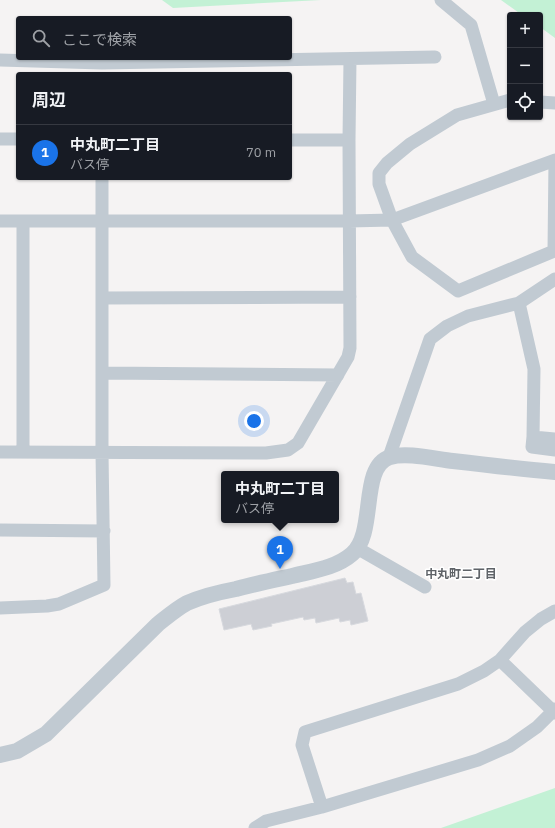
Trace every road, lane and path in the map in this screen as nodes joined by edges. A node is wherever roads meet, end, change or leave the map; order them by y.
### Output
1 (441, 0) edge
2 (435, 57) dead end
3 (350, 59) junction
4 (0, 60) edge
5 (102, 68) edge
6 (507, 101) edge
7 (543, 102) edge
8 (555, 103) edge
9 (494, 104) junction
10 (0, 139) edge
11 (16, 139) edge
12 (292, 140) edge
13 (349, 140) junction
14 (555, 160) edge
15 (102, 180) edge
16 (102, 220) junction
17 (392, 220) junction
18 (0, 221) edge
19 (23, 221) junction
20 (349, 221) junction
21 (555, 280) edge
22 (350, 297) junction
23 (102, 298) junction
24 (519, 303) junction
25 (102, 373) junction
26 (338, 375) junction
27 (533, 437) junction
28 (555, 439) edge
29 (555, 450) edge
30 (0, 452) edge
31 (23, 452) junction
32 (102, 453) junction
33 (389, 457) junction
34 (555, 472) edge
35 (0, 530) edge
36 (104, 531) junction
37 (357, 548) junction
38 (425, 587) dead end
39 (0, 608) edge
40 (555, 611) edge
41 (500, 660) junction
42 (554, 711) edge
43 (0, 755) edge
44 (322, 806) junction
45 (255, 828) edge

1 - 9 street
2 - 3 street
3 - 5 street
3 - 13 street
4 - 5 street
6 - 9 street
7 - 8 street
9 - 17 street
10 - 11 street
12 - 13 street
13 - 20 street
14 - 17 street
14 - 17 street
15 - 16 street
16 - 19 street
16 - 20 street
16 - 23 street
17 - 20 street
18 - 19 street
19 - 31 street
20 - 22 street
21 - 24 street
22 - 23 street
22 - 26 street
23 - 25 street
24 - 27 street
24 - 33 street
25 - 26 street
25 - 32 street
26 - 32 street
27 - 28 street
27 - 29 street
30 - 31 street
31 - 32 street
32 - 36 street
33 - 34 street
33 - 37 street
35 - 36 street
36 - 39 street
37 - 38 street
37 - 43 street
40 - 41 street
41 - 42 street
41 - 44 street
42 - 44 street
44 - 45 street

